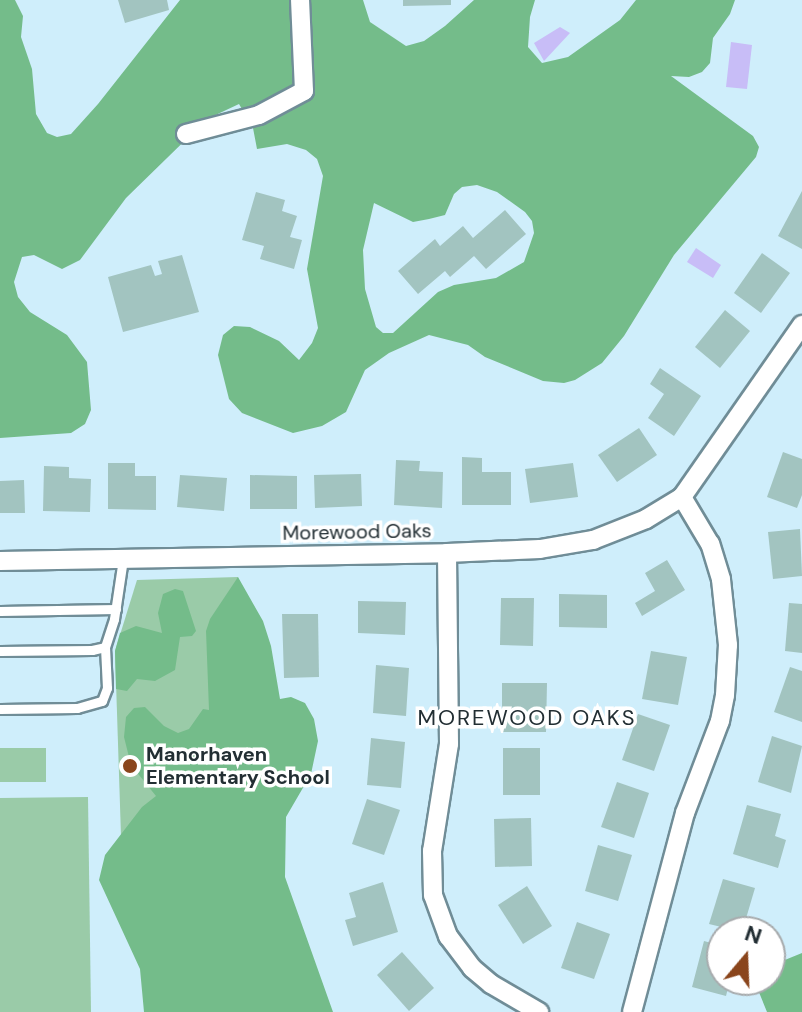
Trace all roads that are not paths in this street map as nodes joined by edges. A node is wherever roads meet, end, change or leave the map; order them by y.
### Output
1 (300, 0) edge
2 (186, 134) dead end
3 (802, 325) edge
4 (682, 497) junction
5 (447, 553) junction
6 (123, 559) junction
7 (0, 561) edge
8 (116, 609) junction
9 (0, 611) edge
10 (105, 647) junction
11 (0, 651) edge
12 (0, 709) edge
13 (539, 1012) edge
14 (632, 1012) edge

1 - 2 street
3 - 4 street
4 - 5 street
4 - 14 street
5 - 6 street, Morewood Oaks
5 - 13 street, Morewood Oaks
6 - 7 street, Morewood Oaks
6 - 8 lane
8 - 9 lane
8 - 10 lane
10 - 11 lane
10 - 12 lane

